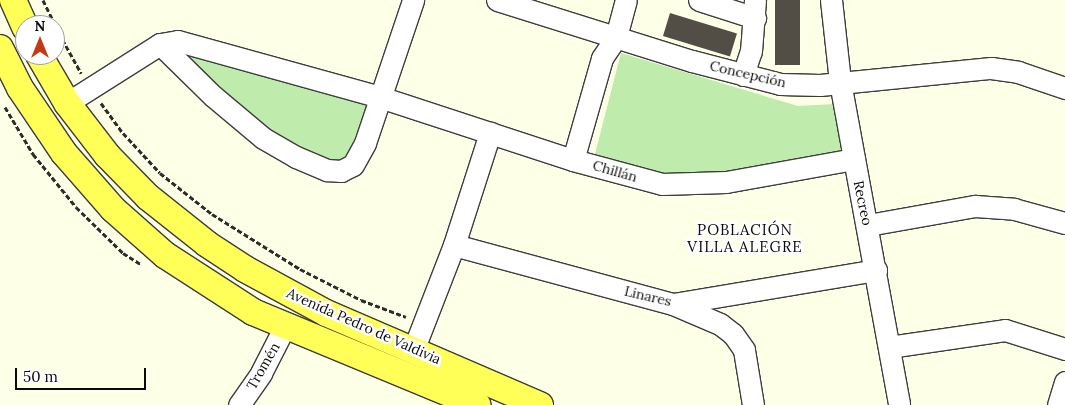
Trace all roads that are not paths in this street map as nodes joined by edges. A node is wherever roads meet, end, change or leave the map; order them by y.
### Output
1 (13, 0) edge
2 (413, 0) edge
3 (497, 0) edge
4 (626, 0) edge
5 (699, 0) edge
6 (832, 0) edge
7 (755, 9) edge
8 (20, 15) edge
9 (616, 37) junction
10 (160, 44) junction
11 (0, 48) edge
12 (45, 65) edge
13 (743, 75) junction
14 (840, 82) junction
15 (1065, 88) edge
16 (383, 98) junction
17 (67, 103) junction
18 (490, 133) junction
19 (854, 159) junction
20 (572, 160) junction
21 (1065, 223) edge
22 (868, 225) junction
23 (454, 245) junction
24 (245, 269) junction
25 (876, 270) junction
26 (673, 304) junction
27 (285, 326) junction
28 (889, 347) junction
29 (414, 348) junction
30 (1065, 349) edge
31 (1065, 382) edge
32 (239, 405) edge
33 (477, 405) edge
34 (540, 405) edge
35 (753, 405) edge
36 (899, 405) edge
37 (1058, 405) edge

1 - 8 main road
2 - 16 street
3 - 9 street, Concepción
4 - 9 street
5 - 7 street
6 - 14 street, Recreo
7 - 13 street
9 - 13 street, Concepción
9 - 20 street
10 - 16 street, Chillán
10 - 16 street
10 - 17 street, Chillán
11 - 27 main road, Avenida Pedro de Valdivia
12 - 17 main road, Avenida Pedro de Valdivia
13 - 14 street, Concepción
14 - 15 street, Concepción
14 - 19 street, Recreo
16 - 18 street, Chillán
17 - 24 main road, Avenida Pedro de Valdivia
18 - 20 street, Chillán
18 - 23 street
19 - 20 street, Chillán
19 - 22 street, Recreo
21 - 22 street
22 - 25 street, Recreo
23 - 26 street, Linares
23 - 29 street
24 - 27 main road
24 - 29 main road, Avenida Pedro de Valdivia
25 - 26 street, Linares
25 - 28 street, Recreo
26 - 35 street
27 - 32 street, Tromén
27 - 33 main road, Avenida Pedro de Valdivia
28 - 30 street
28 - 36 street, Recreo
29 - 34 main road, Avenida Pedro de Valdivia
31 - 37 street

